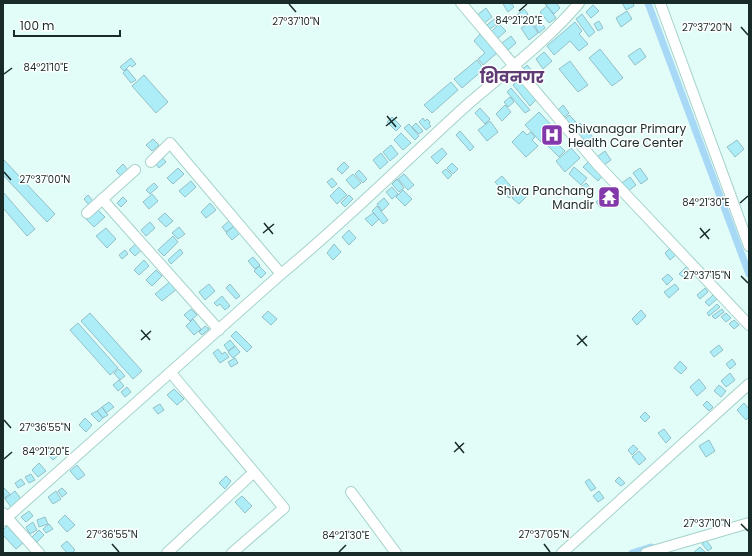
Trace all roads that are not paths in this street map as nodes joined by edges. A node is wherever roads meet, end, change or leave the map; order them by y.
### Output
1 (461, 3) edge
2 (578, 3) edge
3 (660, 3) edge
4 (514, 66) junction
5 (151, 162) dead end
6 (135, 170) dead end
7 (102, 200) junction
8 (87, 213) dead end
9 (749, 246) edge
10 (281, 274) junction
11 (749, 325) edge
12 (219, 330) junction
13 (171, 373) junction
14 (749, 384) edge
15 (254, 472) junction
16 (351, 492) dead end
17 (4, 517) edge
18 (749, 523) edge
19 (39, 553) edge
20 (167, 553) edge
21 (232, 553) edge
22 (396, 553) edge
23 (562, 553) edge
24 (646, 553) edge

1 - 4 street
2 - 4 street
3 - 9 street
4 - 10 street
4 - 11 street
5 - 10 street
6 - 7 street
7 - 8 street
7 - 12 street
10 - 12 street
12 - 13 street
13 - 15 street
13 - 17 street
14 - 23 street
15 - 20 street
15 - 21 street
16 - 22 street
17 - 19 street
18 - 24 street

